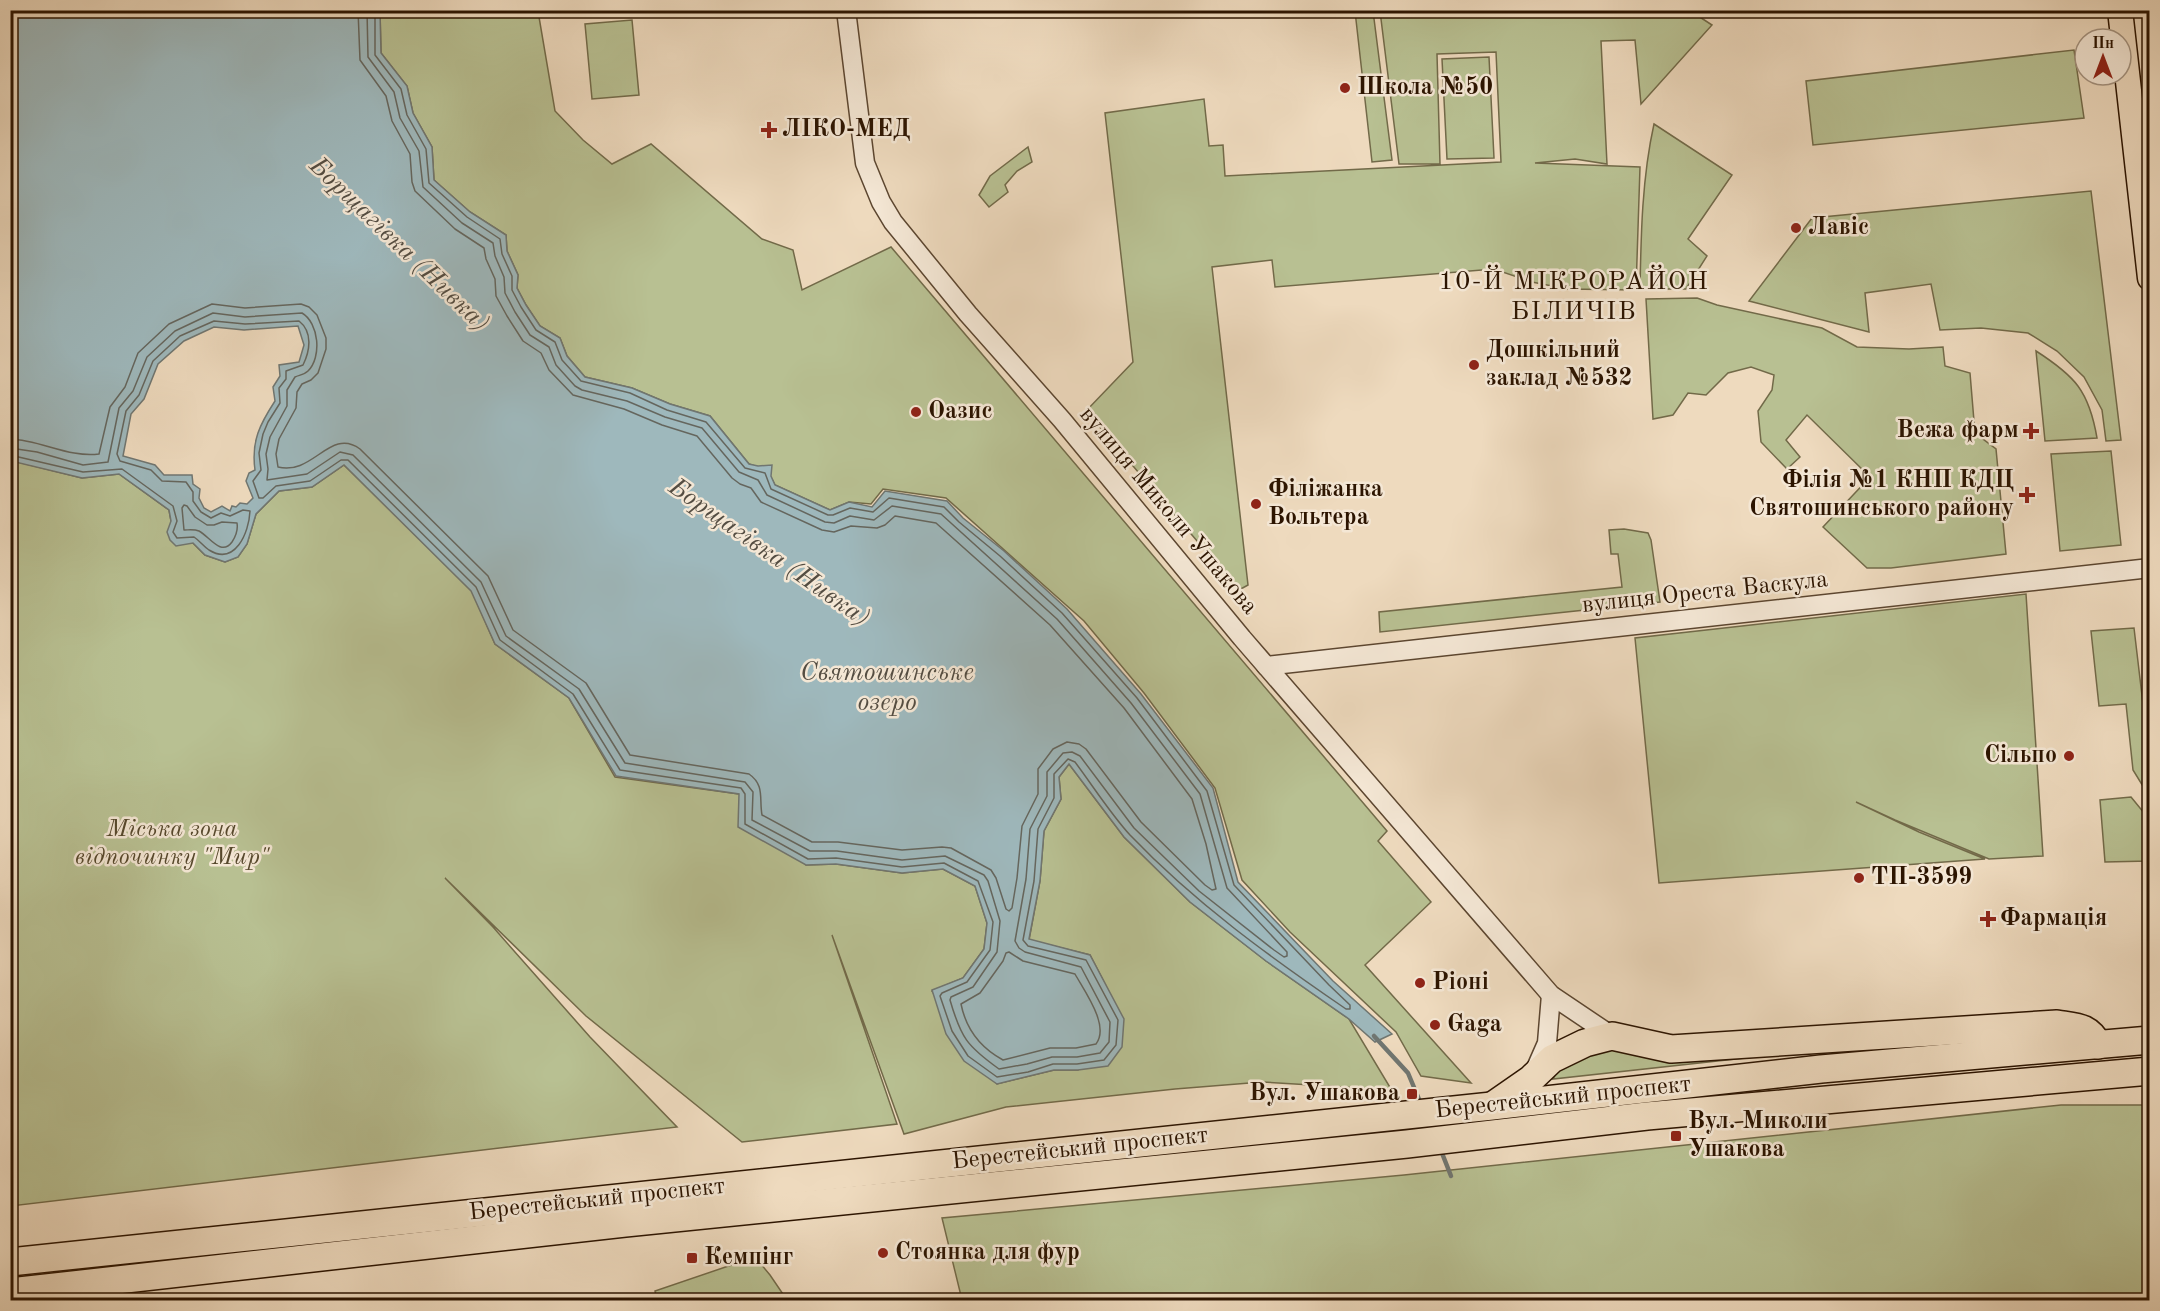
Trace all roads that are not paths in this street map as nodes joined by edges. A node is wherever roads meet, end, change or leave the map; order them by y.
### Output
1 (846, 10) edge
2 (2120, 10) edge
3 (2141, 118) edge
4 (2150, 278) edge
5 (2150, 568) edge
6 (1266, 666) junction
7 (1551, 995) junction
8 (1612, 1036) junction
9 (2150, 1040) edge
10 (2098, 1045) junction
11 (2150, 1071) edge
12 (1531, 1079) junction
13 (1492, 1106) junction
14 (10, 1262) edge
15 (10, 1292) edge

1 - 6 street, вулиця Миколи Ушакова
2 - 3 main road
3 - 4 main road
5 - 6 street, вулиця Ореста Васкула
6 - 7 street, вулиця Миколи Ушакова
7 - 8 street, вулиця Миколи Ушакова
7 - 12 street
8 - 10 highway
8 - 12 highway
9 - 10 highway, Берестейський проспект
10 - 13 highway, Берестейський проспект
11 - 15 highway, Берестейський проспект
12 - 13 highway
13 - 14 highway, Берестейський проспект

